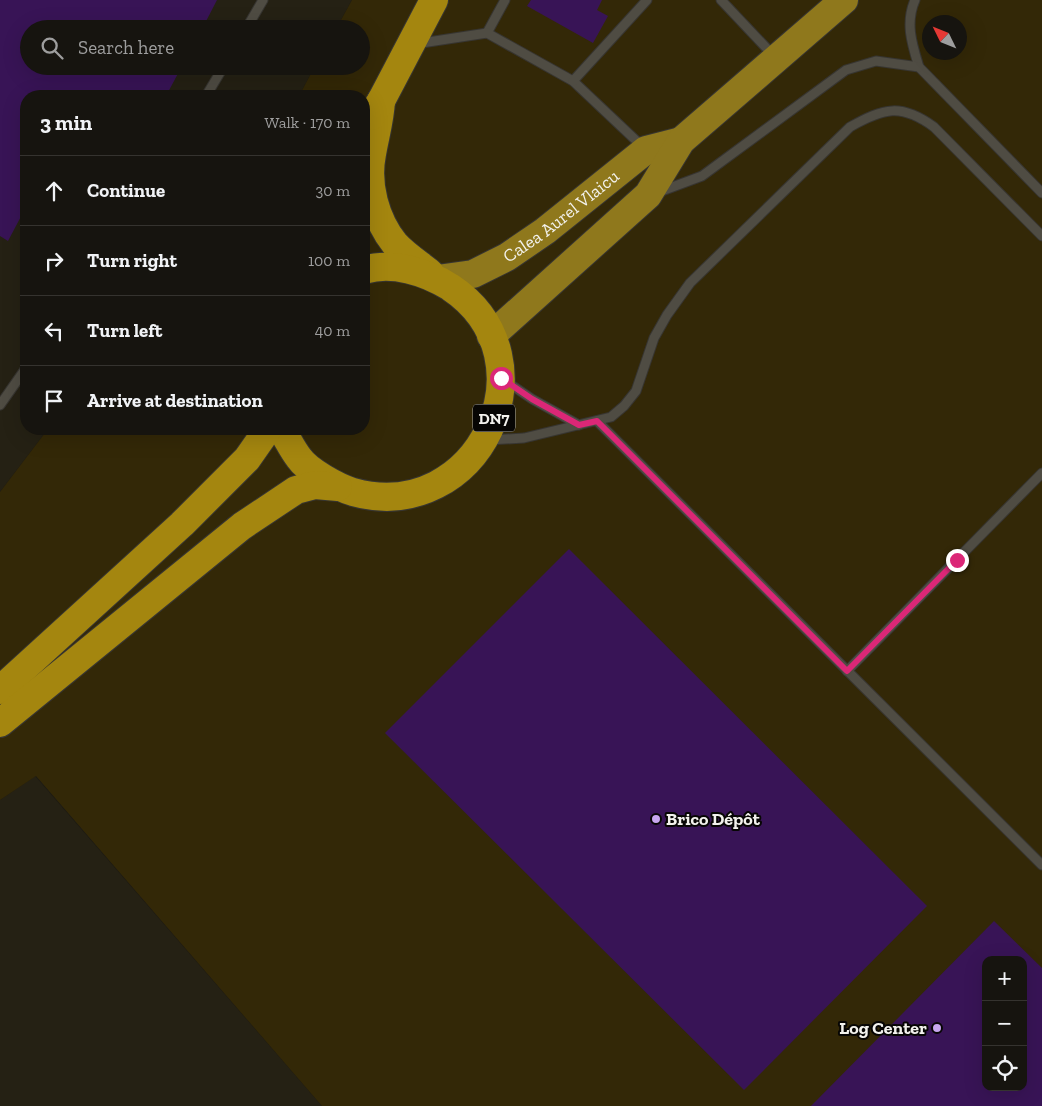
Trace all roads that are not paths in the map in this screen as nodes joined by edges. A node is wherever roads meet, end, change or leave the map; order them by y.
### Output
1 (263, 0) edge
2 (434, 0) edge
3 (505, 0) edge
4 (647, 0) edge
5 (720, 0) edge
6 (844, 0) edge
7 (915, 0) edge
8 (251, 20) edge
9 (487, 33) junction
10 (410, 45) junction
11 (776, 58) junction
12 (919, 67) junction
13 (219, 75) edge
14 (574, 81) junction
15 (210, 90) edge
16 (382, 101) junction
17 (370, 119) edge
18 (680, 141) junction
19 (646, 150) junction
20 (1042, 193) edge
21 (648, 195) junction
22 (1042, 236) edge
23 (370, 270) edge
24 (437, 279) junction
25 (491, 336) junction
26 (20, 377) edge
27 (501, 378) junction
28 (0, 405) edge
29 (597, 421) junction
30 (579, 425) junction
31 (264, 435) edge
32 (285, 435) edge
33 (485, 440) junction
34 (1042, 473) edge
35 (338, 487) junction
36 (847, 671) junction
37 (0, 690) edge
38 (0, 723) edge
39 (1042, 865) edge

1 - 8 lane
2 - 10 highway, DN7
3 - 9 lane
4 - 14 lane
5 - 11 lane
6 - 11 main road, Calea Aurel Vlaicu
7 - 12 lane
9 - 10 lane
9 - 14 lane
10 - 16 highway, DN7
11 - 18 main road, Calea Aurel Vlaicu
12 - 20 lane
12 - 21 lane
13 - 15 lane
14 - 19 lane
16 - 17 highway, DN7
16 - 24 highway, DN7
18 - 19 main road, Calea Aurel Vlaicu
18 - 21 main road, Calea Aurel Vlaicu
19 - 24 main road, Calea Aurel Vlaicu
21 - 25 main road, Calea Aurel Vlaicu
22 - 29 lane
23 - 24 highway, DN7
24 - 25 highway, DN7
25 - 27 highway, DN7
26 - 28 lane
27 - 30 lane
27 - 33 highway, DN7
29 - 30 lane
29 - 36 lane
30 - 33 lane
31 - 37 highway
32 - 35 highway, DN7
33 - 35 highway, DN7
34 - 36 lane
35 - 38 highway, DN7
36 - 39 lane

